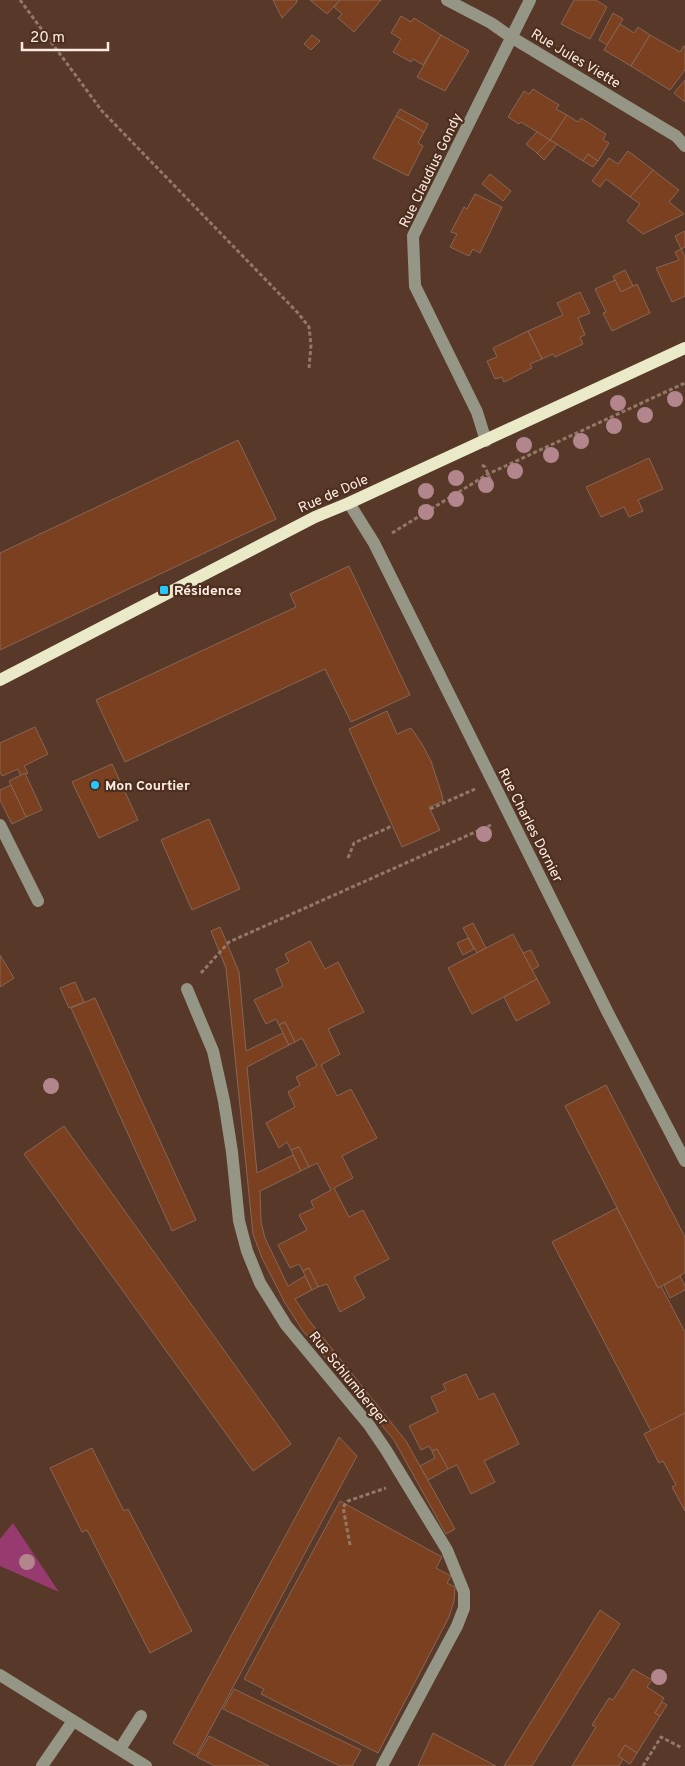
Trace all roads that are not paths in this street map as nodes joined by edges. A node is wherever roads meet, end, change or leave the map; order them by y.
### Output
1 (447, 0) edge
2 (530, 0) edge
3 (511, 37) junction
4 (685, 146) edge
5 (685, 348) edge
6 (486, 441) junction
7 (349, 504) junction
8 (0, 680) edge
9 (0, 825) edge
10 (38, 901) dead end
11 (187, 988) road end
12 (685, 1161) edge
13 (0, 1675) edge
14 (141, 1716) dead end
15 (73, 1721) junction
16 (120, 1750) junction
17 (42, 1766) edge
18 (146, 1766) edge
19 (382, 1766) edge

1 - 3 street, Rue Jules Viette
2 - 3 street, Rue Claudius Gondy
3 - 4 street, Rue Jules Viette
3 - 6 street, Rue Claudius Gondy
5 - 6 main road, Rue de Dole
6 - 7 main road, Rue de Dole
7 - 8 main road, Rue de Dole
7 - 12 street, Rue Charles Dornier
9 - 10 street
11 - 19 street, Rue Schlumberger
13 - 15 street
14 - 16 street
15 - 16 street
15 - 17 street
16 - 18 street

